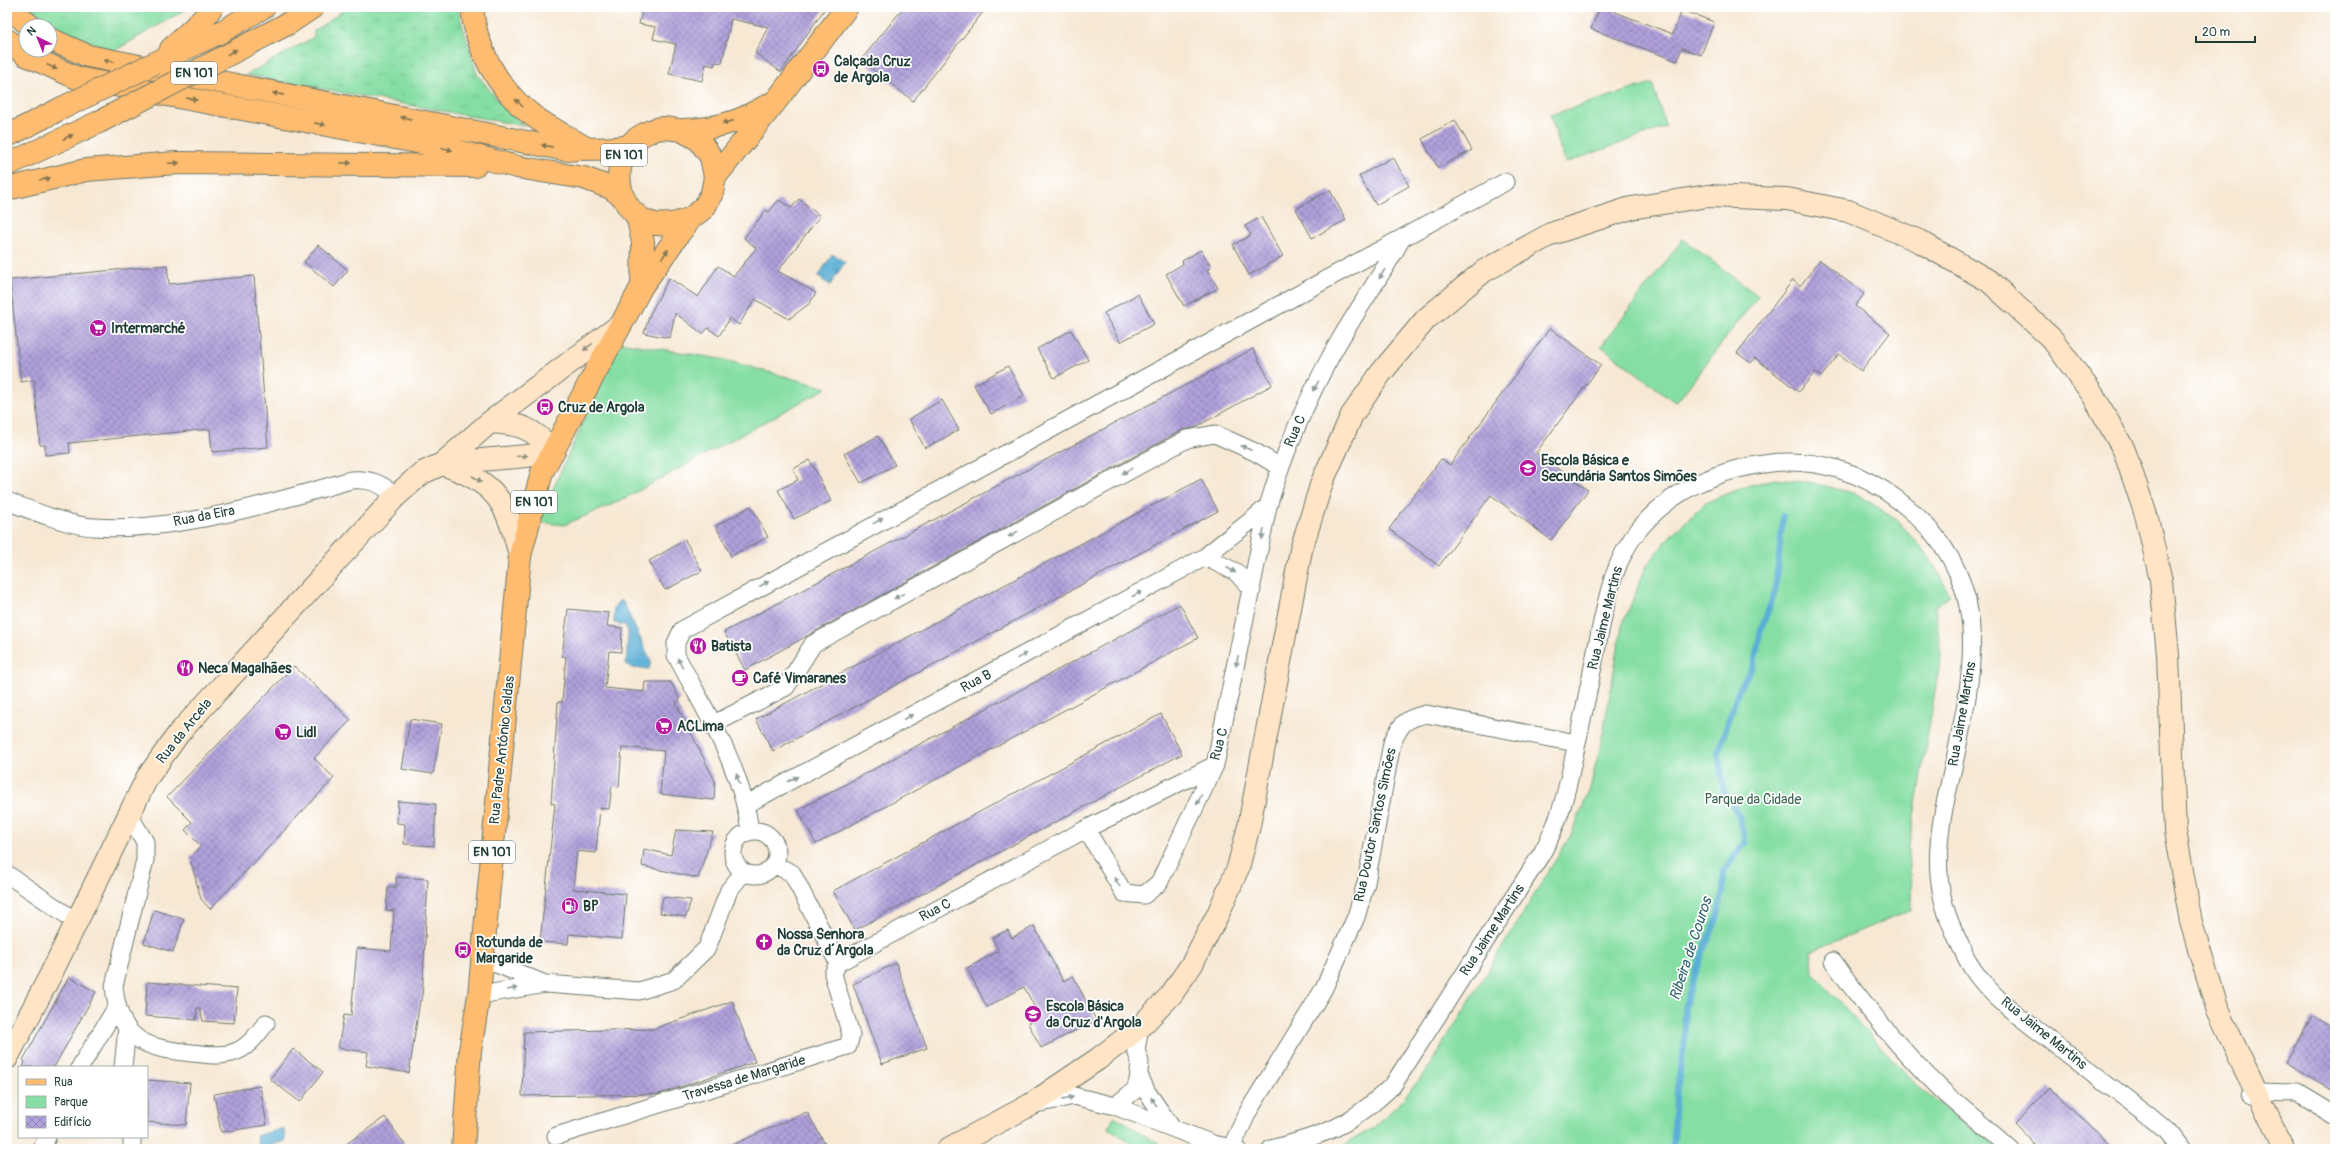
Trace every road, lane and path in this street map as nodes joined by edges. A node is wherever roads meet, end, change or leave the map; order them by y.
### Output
1 (9, 7) edge
2 (264, 7) edge
3 (313, 7) edge
4 (472, 7) edge
5 (847, 7) edge
6 (208, 13) edge
7 (21, 18) edge
8 (7, 40) edge
9 (58, 43) edge
10 (155, 63) junction
11 (776, 101) junction
12 (681, 130) junction
13 (7, 136) edge
14 (629, 146) junction
15 (586, 148) junction
16 (7, 165) edge
17 (517, 168) junction
18 (715, 177) junction
19 (1505, 182) dead end
20 (7, 189) edge
21 (622, 196) junction
22 (637, 215) junction
23 (691, 218) junction
24 (1401, 240) junction
25 (642, 286) junction
26 (620, 325) junction
27 (490, 422) junction
28 (554, 450) junction
29 (442, 464) junction
30 (1280, 467) junction
31 (396, 496) junction
32 (7, 501) edge
33 (1268, 506) junction
34 (520, 556) junction
35 (1205, 557) junction
36 (1252, 590) junction
37 (712, 725) junction
38 (1576, 744) junction
39 (1215, 765) junction
40 (747, 804) junction
41 (128, 813) junction
42 (1086, 829) junction
43 (750, 831) junction
44 (775, 865) junction
45 (743, 873) junction
46 (7, 874) edge
47 (76, 922) junction
48 (482, 958) junction
49 (1833, 961) dead end
50 (838, 963) junction
51 (546, 984) junction
52 (479, 995) junction
53 (116, 1008) junction
54 (266, 1024) dead end
55 (127, 1029) junction
56 (1128, 1047) junction
57 (7, 1058) edge
58 (81, 1066) edge
59 (123, 1066) edge
60 (1086, 1067) junction
61 (1139, 1075) junction
62 (2253, 1094) junction
63 (1091, 1100) junction
64 (1030, 1105) junction
65 (1115, 1106) junction
66 (2335, 1116) edge
67 (1172, 1128) junction
68 (556, 1136) dead end
69 (47, 1138) edge
70 (132, 1138) edge
71 (42, 1149) edge
72 (132, 1149) edge
73 (463, 1149) edge
74 (948, 1149) edge
75 (1234, 1149) edge
76 (1272, 1149) edge
77 (2010, 1149) edge
78 (2181, 1149) edge
79 (2269, 1149) edge
80 (2283, 1149) edge

1 - 7 main road
2 - 10 main road, EN 101
16 -> 3 main road, EN 101, bridge
15 -> 4 main road
5 - 11 main road, EN 101
6 - 10 main road
8 -> 17 main road
15 -> 9 main road
10 - 13 main road, EN 101, bridge
11 -> 12 main road, EN 101
11 - 18 main road, EN 101
12 - 14 main road, EN 101
12 - 18 main road, EN 101
14 - 15 main road
14 - 21 main road, EN 101
20 -> 17 main road
17 - 21 main road
18 - 23 main road, EN 101
19 - 24 street
21 - 22 main road, EN 101
22 - 23 main road, EN 101
22 - 25 main road, EN 101
25 -> 23 main road, EN 101
24 -> 30 street, Rua C
37 -> 24 street
25 - 26 main road, EN 101
26 -> 27 street
26 - 28 main road, EN 101
27 - 28 street
27 - 29 street
29 -> 28 street
28 - 34 main road, Rua Padre António Caldas / EN 101
29 - 31 street, Rua da Arcela
29 -> 34 street
30 - 33 street, Rua C
30 -> 37 street
31 - 32 street, Rua da Eira
31 - 41 street, Rua da Arcela
33 - 35 street, Rua B
33 -> 36 street, Rua C
34 - 48 main road, Rua Padre António Caldas / EN 101
35 -> 36 street
40 -> 35 street, Rua B
36 -> 39 street, Rua C
40 -> 37 street
38 - 75 street, Rua Doutor Santos Simões
38 - 76 street, Rua Jaime Martins
38 - 78 street, Rua Jaime Martins
39 - 42 street, Rua C
39 -> 42 street
40 - 43 street
41 - 47 street, Rua da Arcela
41 - 53 street
42 - 50 street, Rua C
43 - 44 street
43 - 45 street
44 - 45 street
44 - 50 street
45 - 51 street
46 - 47 street
47 - 57 street, Rua da Arcela
48 - 51 street
48 - 52 main road, Rua Padre António Caldas / EN 101
49 - 77 street
50 - 68 street, Travessa de Margaride
52 -> 51 street
52 - 73 main road, Rua Padre António Caldas / EN 101
53 - 55 street
53 - 58 street
54 - 55 street
55 - 59 street
56 - 60 street
56 - 61 street
56 - 62 street
60 - 63 street
60 - 64 street
61 - 65 street
67 -> 61 street
62 - 66 street
62 - 79 street
62 - 80 street
64 -> 63 street
63 - 65 street
64 - 74 street
65 - 67 street
67 - 75 street
69 - 71 street
70 - 72 street

